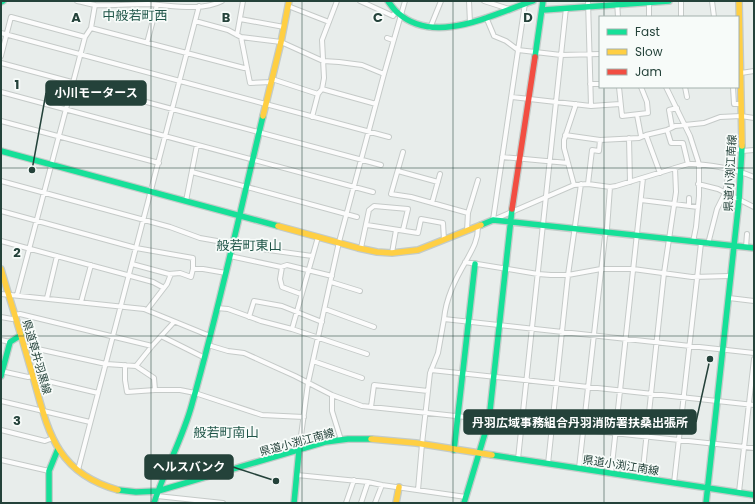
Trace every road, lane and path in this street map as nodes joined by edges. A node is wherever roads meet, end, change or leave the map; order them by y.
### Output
1 (77, 1) edge
2 (102, 1) edge
3 (222, 1) edge
4 (243, 1) edge
5 (337, 1) edge
6 (360, 1) edge
7 (388, 1) edge
8 (405, 1) edge
9 (441, 1) edge
10 (469, 1) edge
11 (533, 1) edge
12 (543, 1) edge
13 (668, 1) edge
14 (681, 1) edge
15 (712, 1) edge
16 (739, 1) edge
17 (487, 2) edge
18 (649, 2) edge
19 (526, 3) junction
20 (617, 3) edge
21 (157, 4) junction
22 (289, 4) edge
23 (588, 4) edge
24 (95, 5) junction
25 (199, 6) junction
26 (566, 8) junction
27 (509, 9) junction
28 (396, 10) junction
29 (543, 10) junction
30 (401, 16) junction
31 (618, 16) edge
32 (649, 16) edge
33 (681, 16) edge
34 (714, 16) edge
35 (486, 17) junction
36 (240, 19) junction
37 (195, 21) junction
38 (329, 22) junction
39 (470, 22) junction
40 (284, 27) junction
41 (91, 28) junction
42 (430, 28) junction
43 (1, 33) edge
44 (739, 34) edge
45 (6, 35) junction
46 (239, 36) junction
47 (85, 37) junction
48 (387, 38) dead end
49 (393, 40) junction
50 (147, 42) junction
51 (281, 42) junction
52 (739, 49) edge
53 (518, 50) junction
54 (536, 53) junction
55 (80, 54) junction
56 (188, 54) junction
57 (589, 54) junction
58 (599, 54) edge
59 (562, 55) junction
60 (1, 56) edge
61 (323, 61) junction
62 (1, 63) edge
63 (247, 68) junction
64 (754, 70) edge
65 (741, 73) junction
66 (384, 74) junction
67 (739, 80) edge
68 (180, 81) junction
69 (272, 81) junction
70 (73, 82) junction
71 (590, 84) junction
72 (599, 84) edge
73 (619, 88) edge
74 (641, 88) edge
75 (667, 88) edge
76 (685, 88) edge
77 (733, 88) edge
78 (322, 89) junction
79 (1, 92) edge
80 (318, 94) junction
81 (687, 96) dead end
82 (512, 98) junction
83 (530, 100) junction
84 (556, 102) junction
85 (266, 104) junction
86 (376, 104) junction
87 (576, 104) junction
88 (620, 104) junction
89 (741, 104) junction
90 (591, 106) junction
91 (677, 108) junction
92 (173, 109) junction
93 (66, 110) junction
94 (637, 115) junction
95 (741, 116) junction
96 (312, 117) junction
97 (754, 118) edge
98 (1, 121) edge
99 (685, 126) junction
100 (672, 127) junction
101 (667, 130) junction
102 (260, 132) junction
103 (368, 132) junction
104 (565, 135) junction
105 (646, 135) junction
106 (58, 136) junction
107 (641, 136) junction
108 (166, 137) junction
109 (389, 137) dead end
110 (629, 138) junction
111 (600, 140) junction
112 (197, 145) junction
113 (742, 150) junction
114 (754, 150) edge
115 (1, 151) edge
116 (403, 152) dead end
117 (502, 157) junction
118 (253, 159) junction
119 (361, 159) junction
120 (520, 160) junction
121 (550, 162) junction
122 (159, 163) junction
123 (568, 163) junction
124 (688, 164) junction
125 (699, 164) junction
126 (51, 165) junction
127 (381, 165) dead end
128 (675, 168) junction
129 (730, 170) junction
130 (398, 171) junction
131 (192, 172) junction
132 (660, 173) junction
133 (741, 173) junction
134 (440, 174) dead end
135 (754, 177) edge
136 (643, 178) junction
137 (478, 180) dead end
138 (1, 181) edge
139 (438, 182) junction
140 (630, 182) junction
141 (581, 184) junction
142 (588, 184) junction
143 (698, 184) junction
144 (574, 185) junction
145 (354, 186) junction
146 (610, 186) junction
147 (247, 187) junction
148 (151, 192) junction
149 (373, 192) dead end
150 (44, 193) junction
151 (725, 193) junction
152 (546, 197) junction
153 (689, 198) dead end
154 (641, 200) junction
155 (739, 200) junction
156 (186, 201) junction
157 (432, 203) junction
158 (674, 203) junction
159 (689, 205) junction
160 (698, 206) junction
161 (754, 207) edge
162 (1, 211) edge
163 (512, 212) junction
164 (468, 213) junction
165 (347, 214) junction
166 (240, 216) junction
167 (357, 217) dead end
168 (37, 220) junction
169 (144, 220) junction
170 (493, 220) junction
171 (511, 223) junction
172 (367, 225) junction
173 (544, 226) junction
174 (478, 227) junction
175 (396, 230) junction
176 (403, 230) junction
177 (574, 230) junction
178 (467, 231) junction
179 (606, 233) junction
180 (747, 234) dead end
181 (637, 236) junction
182 (318, 237) junction
183 (444, 240) junction
184 (668, 240) junction
185 (1, 241) edge
186 (340, 242) junction
187 (693, 242) junction
188 (701, 243) junction
189 (708, 244) junction
190 (233, 245) junction
191 (734, 246) junction
192 (746, 247) junction
193 (136, 248) junction
194 (361, 248) junction
195 (754, 248) edge
196 (30, 249) junction
197 (392, 253) junction
198 (57, 256) junction
199 (230, 256) junction
200 (312, 256) junction
201 (465, 262) junction
202 (132, 264) junction
203 (475, 264) junction
204 (91, 265) junction
205 (282, 267) junction
206 (506, 268) junction
207 (1, 269) edge
208 (193, 269) junction
209 (601, 269) junction
210 (633, 269) junction
211 (308, 271) junction
212 (226, 273) junction
213 (664, 273) junction
214 (171, 274) junction
215 (538, 274) junction
216 (568, 275) junction
217 (129, 276) junction
218 (332, 276) junction
219 (730, 276) junction
220 (697, 277) junction
221 (331, 282) junction
222 (164, 288) junction
223 (360, 291) dead end
224 (1, 294) edge
225 (9, 294) junction
226 (301, 294) junction
227 (17, 295) junction
228 (47, 298) junction
229 (729, 298) junction
230 (754, 301) edge
231 (81, 302) junction
232 (121, 306) junction
233 (217, 308) junction
234 (325, 309) junction
235 (146, 310) junction
236 (297, 312) junction
237 (1, 316) edge
238 (15, 317) junction
239 (249, 317) junction
240 (444, 319) junction
241 (174, 322) junction
242 (322, 322) junction
243 (468, 322) junction
244 (500, 326) junction
245 (374, 327) dead end
246 (292, 329) junction
247 (532, 329) junction
248 (562, 332) junction
249 (21, 335) junction
250 (162, 336) junction
251 (210, 336) junction
252 (594, 336) junction
253 (113, 337) junction
254 (319, 338) junction
255 (626, 339) junction
256 (1, 340) edge
257 (10, 342) junction
258 (657, 342) junction
259 (208, 345) junction
260 (24, 346) junction
261 (152, 346) junction
262 (690, 346) junction
263 (723, 350) junction
264 (754, 353) edge
265 (367, 354) dead end
266 (204, 358) junction
267 (754, 359) edge
268 (313, 361) junction
269 (106, 364) junction
270 (125, 365) junction
271 (136, 366) junction
272 (431, 370) junction
273 (1, 373) edge
274 (462, 374) junction
275 (494, 377) junction
276 (34, 378) junction
277 (362, 378) dead end
278 (527, 380) junction
279 (308, 383) junction
280 (557, 384) junction
281 (588, 387) junction
282 (155, 390) junction
283 (428, 391) junction
284 (620, 391) junction
285 (195, 393) junction
286 (652, 393) junction
287 (98, 394) junction
288 (332, 395) junction
289 (683, 397) junction
290 (718, 400) junction
291 (1, 401) edge
292 (749, 404) junction
293 (754, 404) edge
294 (371, 406) junction
295 (42, 410) junction
296 (426, 413) junction
297 (304, 417) junction
298 (458, 417) junction
299 (489, 420) junction
300 (90, 422) junction
301 (522, 424) junction
302 (552, 427) junction
303 (1, 430) edge
304 (584, 430) junction
305 (616, 433) junction
306 (647, 437) junction
307 (52, 438) junction
308 (341, 440) junction
309 (679, 440) junction
310 (422, 444) junction
311 (713, 444) junction
312 (744, 447) junction
313 (754, 448) edge
314 (58, 449) junction
315 (299, 450) junction
316 (454, 450) junction
317 (479, 453) junction
318 (518, 459) junction
319 (1, 460) edge
320 (548, 464) junction
321 (579, 468) junction
322 (78, 470) junction
323 (48, 471) junction
324 (611, 474) junction
325 (296, 475) junction
326 (642, 478) junction
327 (354, 480) junction
328 (368, 482) junction
329 (674, 483) junction
330 (382, 485) junction
331 (399, 487) junction
332 (708, 488) junction
333 (418, 490) junction
334 (739, 492) junction
335 (158, 494) junction
336 (754, 494) edge
337 (466, 497) junction
338 (49, 503) edge
339 (154, 503) edge
340 (223, 503) edge
341 (294, 503) edge
342 (346, 503) edge
343 (361, 503) edge
344 (375, 503) edge
345 (396, 503) edge
346 (464, 503) edge
347 (706, 503) edge

1 - 24 street
2 - 24 street
3 - 25 street
4 - 36 street
5 - 38 street
6 - 28 street
7 - 28 street
8 - 30 street
9 - 42 street
10 - 39 street
11 - 19 street
12 - 29 street
13 - 18 street
14 - 33 street
15 - 34 street
16 - 44 street, 県道小渕江南線
17 - 27 street
18 - 20 street
18 - 32 street
19 - 27 street
19 - 53 street
20 - 23 street
20 - 31 street
21 - 24 street
21 - 25 street
21 - 50 street
22 - 38 street
22 - 40 street
23 - 26 street
23 - 57 street
24 - 41 street
25 - 37 street
26 - 29 street
26 - 59 street
27 - 35 street
28 - 30 street
29 - 54 street
30 - 42 street
30 - 49 street
35 - 39 street
35 - 53 street
36 - 40 street
36 - 46 street
37 - 46 street
37 - 56 street
38 - 61 street
39 - 42 street
40 - 51 street
41 - 47 street
41 - 50 street
43 - 45 street
44 - 52 street, 県道小渕江南線
45 - 47 street
45 - 55 street
45 - 60 street
46 - 51 street
46 - 63 street
47 - 55 street
48 - 49 street
49 - 66 street
50 - 56 street
51 - 61 street
51 - 69 street
52 - 65 street, 県道小渕江南線
53 - 54 street
53 - 82 street
54 - 59 street
54 - 83 street
55 - 68 street
55 - 70 street
56 - 63 street
56 - 68 street
57 - 58 street
57 - 59 street
57 - 71 street
59 - 84 street
61 - 66 street
61 - 78 street
62 - 70 street
63 - 69 street
64 - 65 street
65 - 67 street, 県道小渕江南線
66 - 86 street
67 - 89 street, 県道小渕江南線
68 - 85 street
68 - 92 street
69 - 80 street
69 - 85 street
70 - 92 street
70 - 93 street
71 - 72 street
71 - 90 street
73 - 88 street
74 - 94 street
75 - 91 street
76 - 81 street
77 - 89 street
78 - 80 street
78 - 86 street
79 - 93 street
80 - 96 street
82 - 83 street
82 - 117 street
83 - 84 street
83 - 120 street
84 - 87 street
84 - 121 street
85 - 96 street
85 - 102 street
86 - 103 street
87 - 90 street
87 - 104 street
88 - 90 street
88 - 94 street
89 - 95 street, 県道小渕江南線
91 - 99 street
91 - 100 street
92 - 102 street
92 - 108 street
93 - 106 street
93 - 108 street
94 - 107 street
95 - 97 street
95 - 99 street
95 - 113 street, 県道小渕江南線
96 - 103 street
98 - 106 street
99 - 100 street
99 - 125 street
100 - 101 street
101 - 105 street
101 - 124 street
102 - 118 street
102 - 119 street
103 - 109 street
103 - 119 street
104 - 111 street
104 - 123 street
105 - 107 street
105 - 132 street
106 - 122 street
106 - 126 street
107 - 110 street
108 - 112 street
108 - 122 street
110 - 111 street
110 - 140 street
111 - 142 street
112 - 118 street
112 - 131 street
113 - 114 street
113 - 129 street
113 - 133 street, 県道小渕江南線
115 - 126 street
116 - 130 street
117 - 120 street
117 - 170 street
118 - 145 street
118 - 147 street
119 - 127 street
119 - 145 street
120 - 121 street
120 - 163 street
121 - 123 street
121 - 152 street
122 - 148 street
123 - 144 street
124 - 125 street
124 - 128 street
125 - 129 street
125 - 143 street
126 - 148 street
126 - 150 street
128 - 132 street
128 - 158 street
129 - 133 street
129 - 151 street
130 - 139 street
130 - 157 street
131 - 147 street
131 - 156 street
132 - 136 street
133 - 135 street
133 - 155 street, 県道小渕江南線
134 - 139 street
136 - 140 street
136 - 154 street
137 - 164 street
138 - 150 street
139 - 157 street
140 - 146 street
141 - 142 street
141 - 144 street
141 - 177 street
142 - 146 street
143 - 151 street
143 - 160 street
144 - 152 street
145 - 149 street
145 - 165 street
146 - 179 street
147 - 165 street
147 - 166 street
148 - 156 street
148 - 169 street
150 - 168 street
150 - 169 street
151 - 155 street
151 - 189 street
152 - 163 street
152 - 173 street
153 - 159 street
154 - 158 street
154 - 181 street
155 - 161 street
155 - 191 street, 県道小渕江南線
156 - 166 street
157 - 164 street
158 - 159 street
158 - 184 street
159 - 160 street
160 - 187 street
162 - 168 street
163 - 170 street
163 - 171 street
164 - 178 street
165 - 167 street
165 - 186 street
166 - 182 street
166 - 190 street
168 - 193 street
168 - 196 street
169 - 190 street
169 - 193 street
170 - 171 street
170 - 174 street
171 - 173 street
171 - 206 street
172 - 175 street
172 - 176 street
172 - 194 street
173 - 177 street
173 - 215 street
174 - 178 street
174 - 201 street
175 - 176 street
175 - 197 street
176 - 183 street
177 - 179 street
177 - 216 street
178 - 183 street
179 - 181 street
179 - 209 street
180 - 192 street
181 - 184 street
181 - 210 street
182 - 186 street
182 - 200 street
183 - 197 street
184 - 187 street
184 - 213 street
185 - 196 street
186 - 194 street
186 - 218 street
187 - 188 street
188 - 189 street
188 - 220 street
189 - 191 street
190 - 199 street
190 - 200 street
191 - 192 street
191 - 219 street, 県道小渕江南線
192 - 195 street
193 - 202 street
193 - 208 street
194 - 197 street
196 - 198 street
196 - 227 street
198 - 204 street
198 - 228 street
199 - 205 street
199 - 212 street
200 - 211 street
201 - 203 street
201 - 240 street
202 - 214 street
202 - 217 street
203 - 206 street
203 - 243 street
204 - 217 street
204 - 231 street
205 - 211 street
205 - 226 street
206 - 215 street
206 - 244 street
207 - 225 street, 県道草井羽黒線
208 - 212 street
208 - 214 street
209 - 210 street
209 - 216 street
209 - 252 street
210 - 213 street
210 - 255 street
211 - 218 street
211 - 226 street
212 - 233 street
213 - 220 street
213 - 258 street
214 - 222 street
215 - 216 street
215 - 247 street
216 - 248 street
217 - 222 street
217 - 232 street
218 - 221 street
219 - 220 street
219 - 229 street, 県道小渕江南線
220 - 262 street
221 - 223 street
221 - 234 street
222 - 235 street
224 - 225 street
225 - 227 street
225 - 238 street, 県道草井羽黒線
226 - 236 street
227 - 228 street
228 - 231 street
229 - 230 street
229 - 263 street, 県道小渕江南線
231 - 232 street
232 - 235 street
232 - 253 street
233 - 239 street
233 - 251 street
234 - 242 street
234 - 245 street
235 - 241 street
236 - 239 street
236 - 242 street
236 - 246 street
237 - 238 street
238 - 249 street, 県道草井羽黒線
238 - 253 street
239 - 246 street
240 - 243 street
240 - 272 street
241 - 250 street
241 - 251 street
242 - 254 street
243 - 244 street
243 - 274 street
244 - 247 street
244 - 275 street
246 - 254 street
247 - 248 street
247 - 278 street
248 - 252 street
248 - 280 street
249 - 257 street
249 - 260 street, 県道草井羽黒線
250 - 261 street
250 - 266 street
251 - 259 street
252 - 255 street
252 - 281 street
253 - 261 street
253 - 269 street
254 - 265 street
254 - 268 street
255 - 258 street
255 - 284 street
256 - 257 street
257 - 273 street
258 - 262 street
258 - 286 street
259 - 266 street
259 - 279 street
260 - 269 street
260 - 276 street, 県道草井羽黒線
261 - 271 street
262 - 263 street
262 - 289 street
263 - 264 street
263 - 290 street, 県道小渕江南線
266 - 285 street
267 - 292 street
268 - 277 street
268 - 279 street
269 - 270 street
269 - 287 street
270 - 271 street
270 - 282 street
271 - 282 street
272 - 274 street
272 - 283 street
273 - 276 street
274 - 275 street
274 - 298 street
275 - 278 street
275 - 299 street
276 - 287 street
276 - 295 street, 県道草井羽黒線
278 - 280 street
278 - 301 street
279 - 288 street
279 - 297 street
280 - 281 street
280 - 302 street
281 - 284 street
281 - 304 street
282 - 285 street
283 - 294 street
283 - 296 street
284 - 286 street
284 - 305 street
285 - 297 street
285 - 335 street
286 - 289 street
286 - 306 street
287 - 300 street
288 - 294 street
288 - 308 street
289 - 290 street
289 - 309 street
290 - 292 street
290 - 311 street, 県道小渕江南線
291 - 295 street
292 - 293 street
292 - 312 street
294 - 296 street
295 - 300 street
295 - 307 street, 県道草井羽黒線
296 - 298 street
296 - 310 street
297 - 315 street
298 - 299 street
298 - 316 street
299 - 301 street
299 - 317 street
300 - 322 street
301 - 302 street
301 - 318 street
302 - 304 street
302 - 320 street
303 - 307 street
304 - 305 street
304 - 321 street
305 - 306 street
305 - 324 street
306 - 309 street
306 - 326 street
307 - 314 street, 県道草井羽黒線
308 - 310 street, 県道小渕江南線
308 - 315 street, 県道小渕江南線
309 - 311 street
309 - 329 street
310 - 316 street, 県道小渕江南線
310 - 333 street
311 - 312 street
311 - 332 street, 県道小渕江南線
312 - 313 street
312 - 334 street
314 - 322 street, 県道小渕江南線
314 - 323 street
315 - 325 street
315 - 335 street, 県道小渕江南線
316 - 317 street, 県道小渕江南線
317 - 318 street, 県道小渕江南線
317 - 337 street
318 - 320 street, 県道小渕江南線
319 - 323 street
320 - 321 street, 県道小渕江南線
321 - 324 street, 県道小渕江南線
322 - 335 street, 県道小渕江南線
323 - 338 street
324 - 326 street, 県道小渕江南線
325 - 327 street
325 - 341 street
326 - 329 street, 県道小渕江南線
327 - 328 street
327 - 342 street
328 - 330 street
328 - 343 street
329 - 332 street, 県道小渕江南線
330 - 331 street
330 - 344 street
331 - 333 street
331 - 345 street
332 - 334 street
332 - 347 street, 県道小渕江南線
333 - 337 street
334 - 336 street
335 - 339 street
335 - 340 street
337 - 346 street

